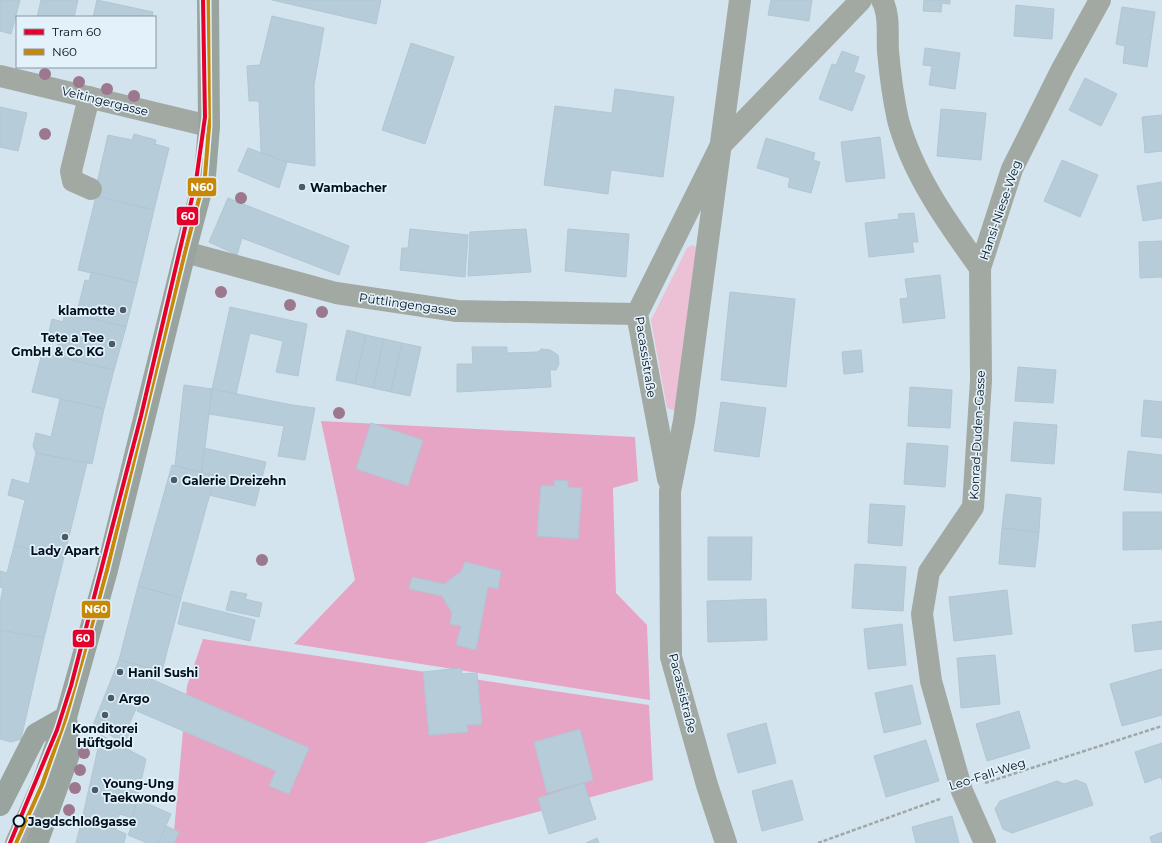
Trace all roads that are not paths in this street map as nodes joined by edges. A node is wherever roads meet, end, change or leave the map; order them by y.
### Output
1 (208, 0) edge
2 (740, 0) edge
3 (861, 0) edge
4 (882, 0) edge
5 (1100, 0) edge
6 (0, 76) edge
7 (89, 97) junction
8 (209, 126) junction
9 (721, 145) junction
10 (92, 189) dead end
11 (185, 252) junction
12 (980, 268) junction
13 (637, 314) junction
14 (670, 491) junction
15 (66, 717) junction
16 (6, 780) edge
17 (0, 804) edge
18 (16, 843) edge
19 (37, 843) edge
20 (726, 843) edge
21 (985, 843) edge

1 - 8 main road
2 - 9 street, Pacassistraße
3 - 9 street
4 - 12 street, Hansi-Niese-Weg
5 - 12 street, Hansi-Niese-Weg
6 - 7 street, Veitingergasse
7 - 8 street, Veitingergasse
7 - 10 street
8 - 11 main road
9 - 13 street, Pacassistraße
9 - 14 street, Pacassistraße
11 - 13 street, Püttlingengasse
11 - 15 main road
12 - 21 street, Konrad-Duden-Gasse
13 - 14 street, Pacassistraße
14 - 20 street, Pacassistraße
15 - 16 main road
15 - 18 street
15 - 19 main road
16 - 17 main road

